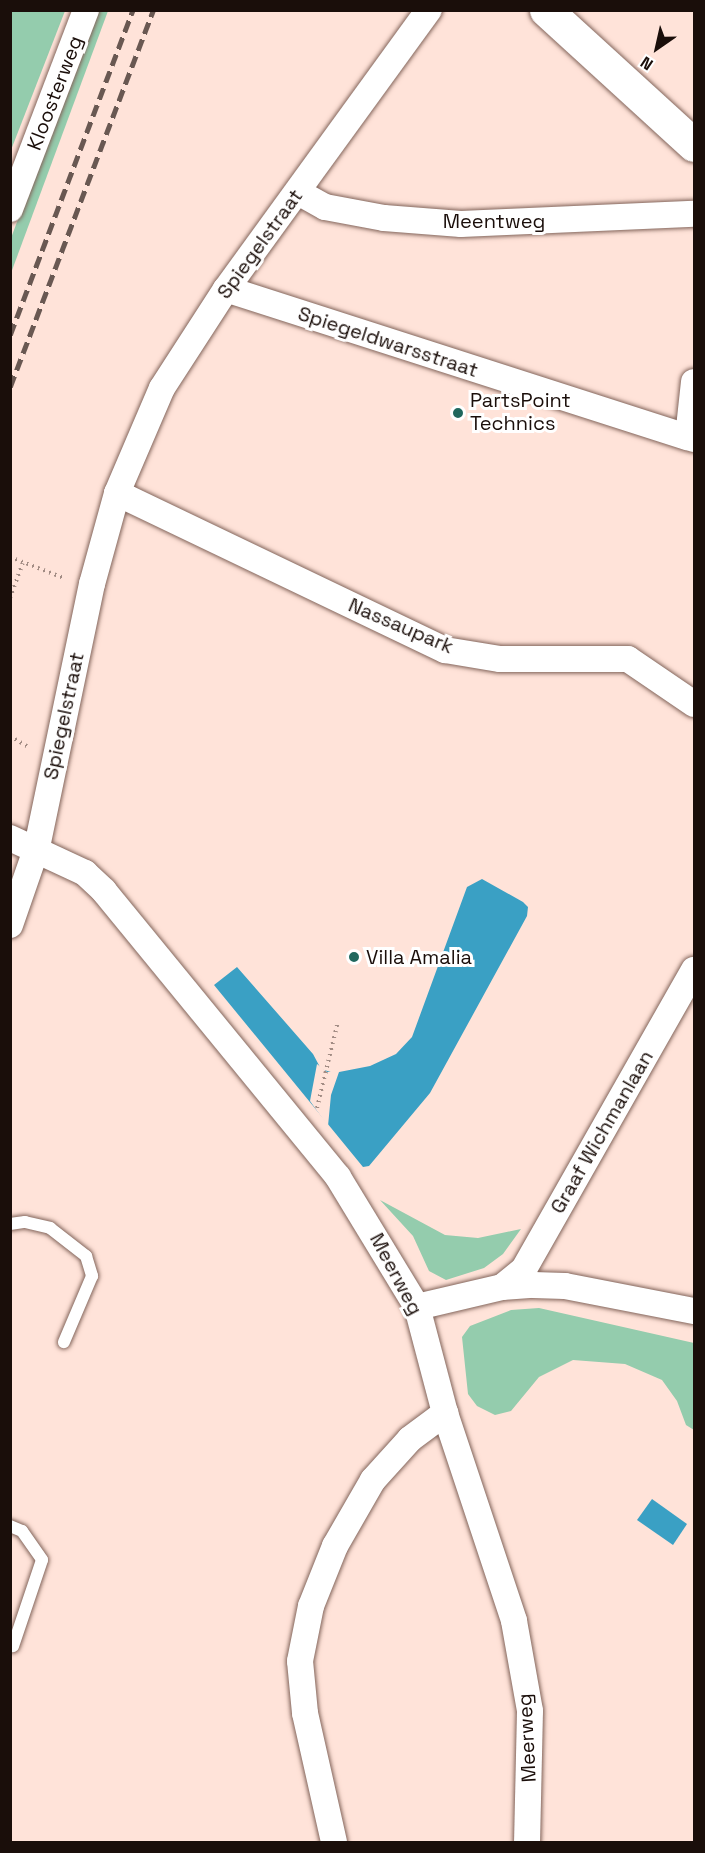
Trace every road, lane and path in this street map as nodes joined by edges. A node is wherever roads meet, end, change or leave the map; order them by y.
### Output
1 (86, 10) edge
2 (429, 10) edge
3 (546, 10) edge
4 (694, 145) edge
5 (298, 192) junction
6 (10, 209) edge
7 (694, 214) edge
8 (226, 289) junction
9 (694, 382) edge
10 (691, 438) edge
11 (117, 493) junction
12 (10, 557) edge
13 (23, 562) junction
14 (54, 576) dead end
15 (10, 598) edge
16 (694, 704) edge
17 (10, 838) edge
18 (37, 848) junction
19 (10, 925) edge
20 (694, 970) edge
21 (338, 1021) dead end
22 (316, 1111) dead end
23 (10, 1224) edge
24 (502, 1287) junction
25 (417, 1307) junction
26 (694, 1311) edge
27 (64, 1341) dead end
28 (445, 1413) junction
29 (10, 1526) edge
30 (13, 1646) dead end
31 (334, 1842) edge
32 (527, 1842) edge

1 - 6 street, Kloosterweg
2 - 5 street, Spiegelstraat
3 - 4 main road
5 - 7 street, Meentweg
5 - 8 street, Spiegelstraat
8 - 10 street, Spiegeldwarsstraat
8 - 11 street, Spiegelstraat
9 - 10 street
11 - 16 street, Nassaupark
11 - 18 street, Spiegelstraat
12 - 13 path
13 - 14 path
13 - 15 path
17 - 18 street, Meerweg
18 - 19 street, Spiegelstraat
18 - 25 street, Meerweg
20 - 24 street, Graaf Wichmanlaan
21 - 22 path
23 - 27 lane
24 - 25 street
24 - 26 street
25 - 28 street, Meerweg
28 - 31 street
28 - 32 street, Meerweg
29 - 30 lane

